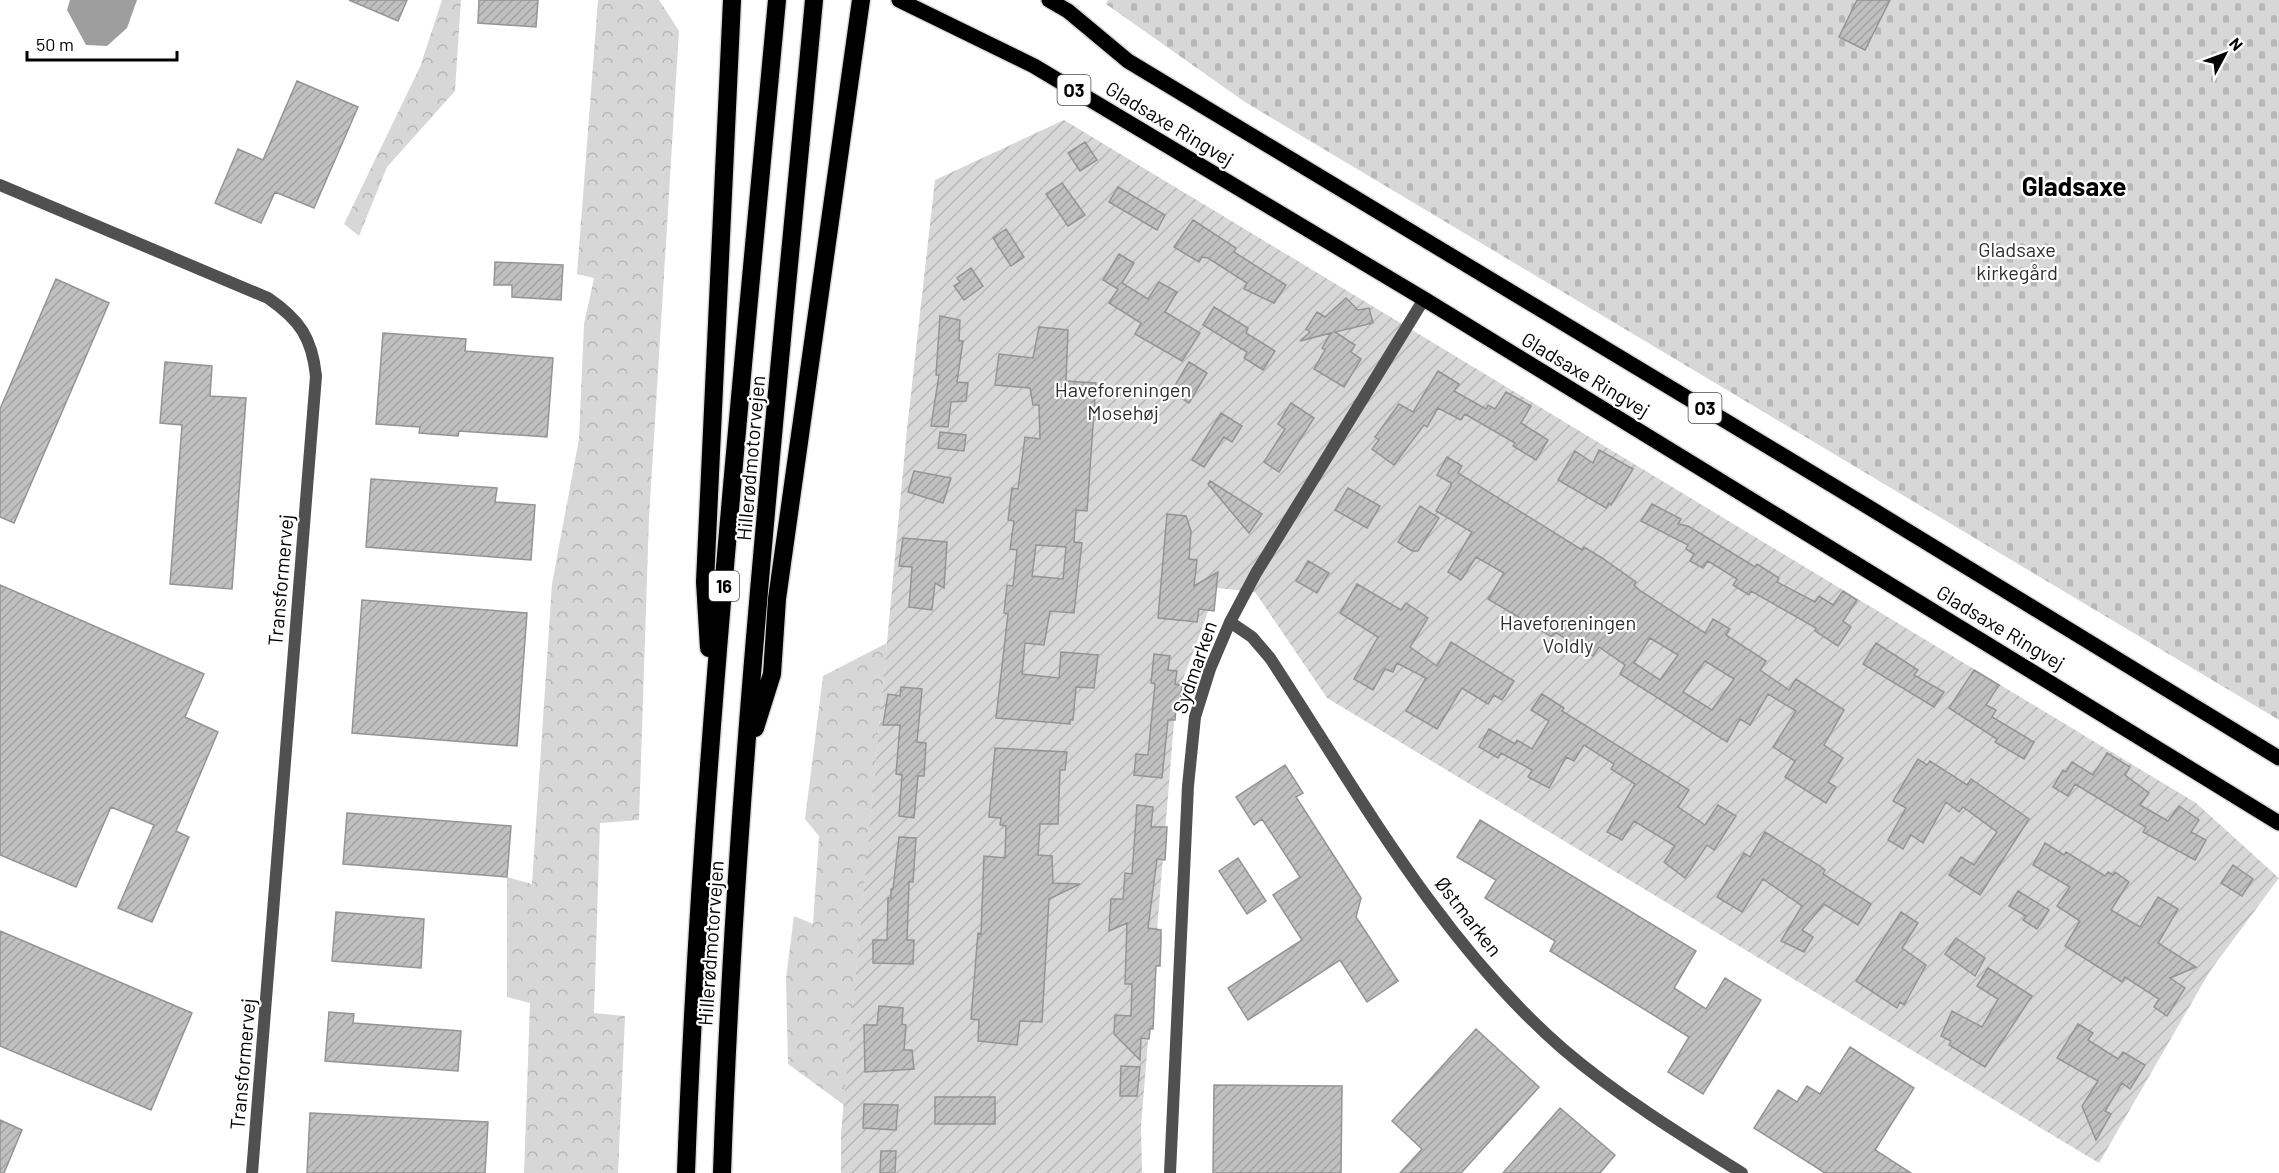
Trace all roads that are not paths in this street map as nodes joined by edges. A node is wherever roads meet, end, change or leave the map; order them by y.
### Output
1 (732, 0) edge
2 (777, 0) edge
3 (814, 0) edge
4 (861, 0) edge
5 (899, 0) edge
6 (1049, 0) edge
7 (0, 185) edge
8 (1424, 299) junction
9 (1230, 622) junction
10 (713, 707) junction
11 (2279, 758) edge
12 (745, 762) junction
13 (2242, 800) junction
14 (2279, 823) edge
15 (2279, 832) edge
16 (252, 1173) edge
17 (686, 1173) edge
18 (722, 1173) edge
19 (1170, 1173) edge
20 (1742, 1173) edge

1 - 10 highway
2 - 10 highway, Hillerødmotorvejen / 16
3 - 12 highway, Hillerødmotorvejen / 16
4 - 12 highway
5 - 8 main road, Gladsaxe Ringvej / O3
6 - 11 main road, Gladsaxe Ringvej / O3
7 - 16 street, Transformervej
8 - 9 street, Sydmarken
8 - 13 main road, Gladsaxe Ringvej / O3
9 - 19 street, Sydmarken
9 - 20 street, Østmarken
10 - 17 highway, Hillerødmotorvejen / 16
12 - 18 highway, Hillerødmotorvejen / 16
13 - 14 main road, Gladsaxe Ringvej
13 - 15 main road, Gladsaxe Ringvej / O3

